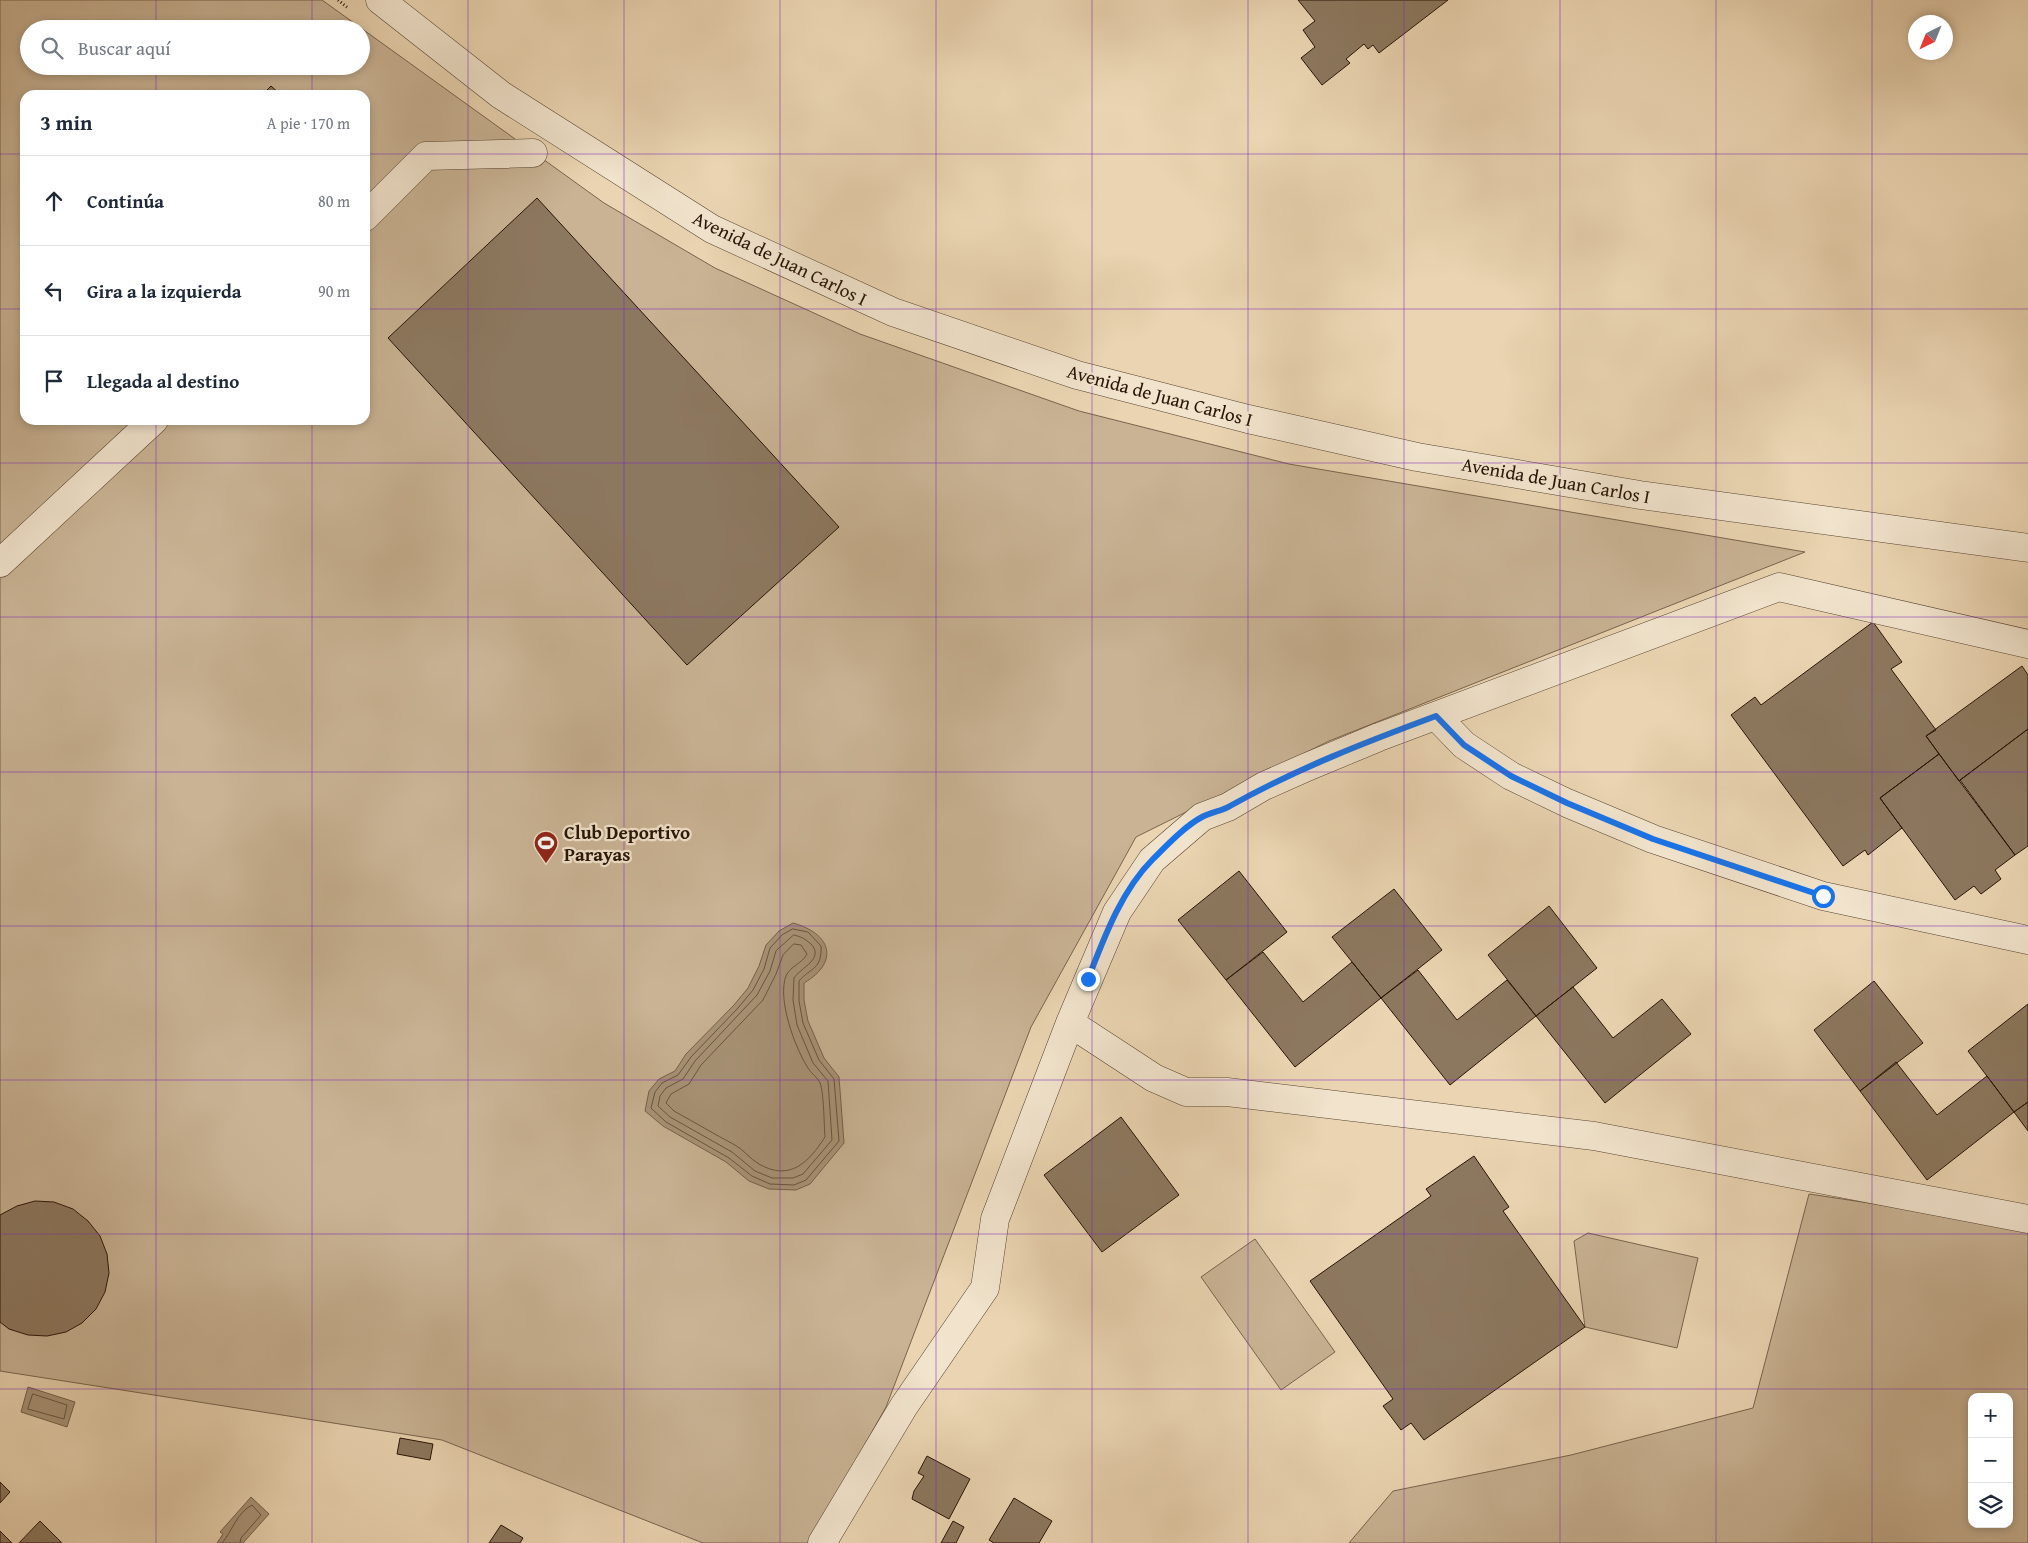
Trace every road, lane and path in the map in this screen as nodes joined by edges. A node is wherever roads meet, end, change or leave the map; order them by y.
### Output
1 (380, 0) edge
2 (533, 153) dead end
3 (370, 212) edge
4 (149, 425) edge
5 (2028, 548) edge
6 (0, 563) edge
7 (2028, 644) edge
8 (1436, 716) junction
9 (2028, 940) edge
10 (1070, 1023) junction
11 (2028, 1219) edge
12 (822, 1543) edge

1 - 5 street, Avenida de Juan Carlos I
2 - 3 street
4 - 6 street
7 - 8 street
8 - 9 street
8 - 10 street
10 - 11 street
10 - 12 street

